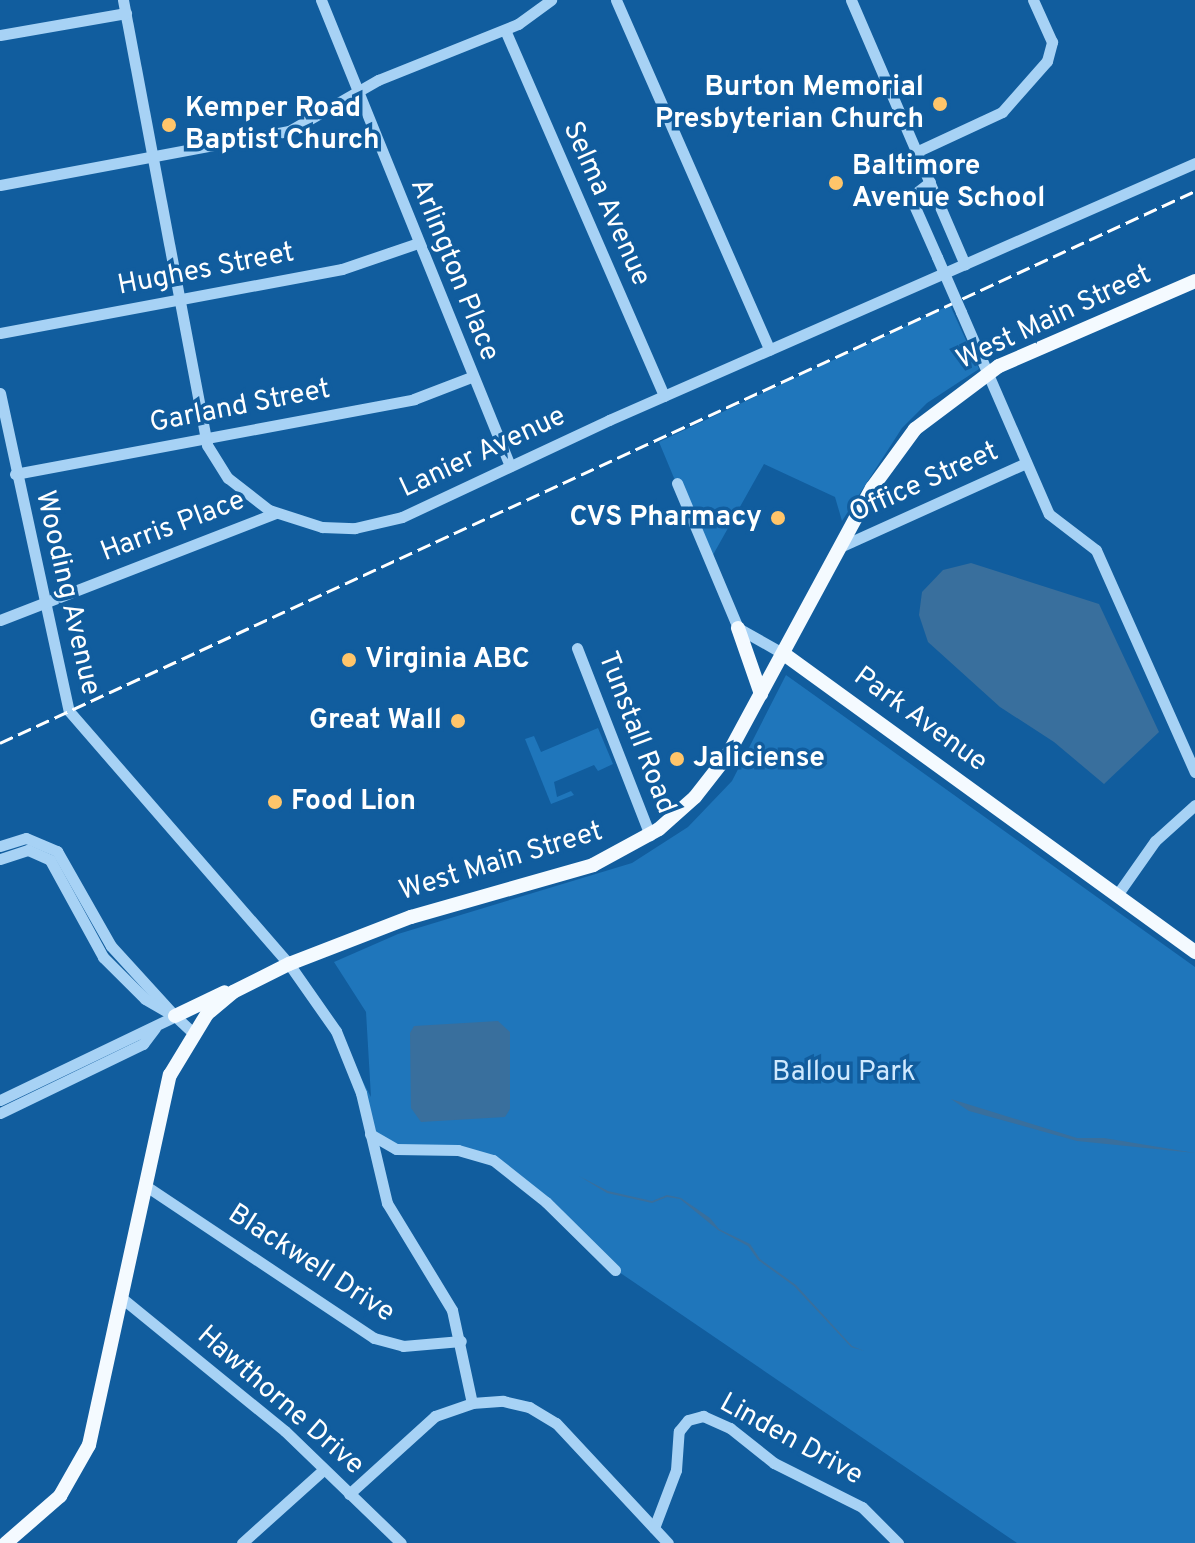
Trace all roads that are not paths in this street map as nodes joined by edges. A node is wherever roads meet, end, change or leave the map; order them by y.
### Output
1 (123, 0) edge
2 (321, 0) edge
3 (551, 0) edge
4 (616, 0) edge
5 (851, 0) edge
6 (1033, 0) edge
7 (126, 13) junction
8 (505, 30) junction
9 (0, 35) edge
10 (357, 90) junction
11 (916, 152) junction
12 (154, 157) junction
13 (1195, 163) edge
14 (930, 182) junction
15 (0, 185) edge
16 (418, 243) junction
17 (965, 265) junction
18 (1195, 281) edge
19 (178, 299) junction
20 (0, 333) edge
21 (770, 350) junction
22 (988, 372) junction
23 (471, 377) junction
24 (0, 393) edge
25 (664, 396) junction
26 (205, 438) junction
27 (5, 451) edge
28 (1026, 463) junction
29 (510, 466) junction
30 (15, 474) junction
31 (677, 483) dead end
32 (276, 513) junction
33 (842, 546) junction
34 (42, 602) junction
35 (0, 620) edge
36 (738, 628) junction
37 (577, 648) dead end
38 (784, 654) junction
39 (761, 694) junction
40 (1195, 772) edge
41 (1195, 805) edge
42 (650, 835) junction
43 (3, 851) edge
44 (1117, 895) junction
45 (1194, 949) edge
46 (289, 964) junction
47 (255, 980) junction
48 (175, 1016) junction
49 (192, 1032) junction
50 (74, 1070) junction
51 (0, 1100) edge
52 (0, 1113) edge
53 (370, 1134) junction
54 (146, 1186) junction
55 (615, 1270) dead end
56 (123, 1299) junction
57 (461, 1341) junction
58 (472, 1403) junction
59 (323, 1470) junction
60 (349, 1494) junction
61 (654, 1528) junction
62 (10, 1542) edge
63 (242, 1543) edge
64 (401, 1543) edge
65 (668, 1543) edge
66 (898, 1543) edge

1 - 7 street, Lanier Avenue
2 - 10 street, Arlington Place
3 - 8 street
4 - 21 street
5 - 11 street
6 - 11 street
7 - 9 street
7 - 12 street, Lanier Avenue
8 - 10 street
8 - 25 street, Selma Avenue
10 - 12 street
10 - 16 street, Arlington Place
11 - 14 street
12 - 15 street
12 - 19 street, Lanier Avenue
13 - 17 street, Lanier Avenue
14 - 17 street
14 - 22 street, bridge
16 - 19 street, Hughes Street
16 - 23 street, Arlington Place
17 - 21 street, Lanier Avenue
18 - 22 main road, West Main Street
19 - 20 street, Hughes Street
19 - 26 street, Lanier Avenue
21 - 25 street, Lanier Avenue
22 - 28 street
22 - 33 main road, West Main Street
23 - 26 street, Garland Street
23 - 29 street, Arlington Place
24 - 27 street, Wooding Avenue
25 - 29 street, Lanier Avenue
26 - 30 street, Garland Street
26 - 32 street, Lanier Avenue
27 - 30 street, Wooding Avenue
28 - 33 street, Office Street
28 - 40 street
29 - 32 street, Lanier Avenue
30 - 34 street, Wooding Avenue
31 - 36 street
32 - 34 street, Harris Place
33 - 38 main road, West Main Street
34 - 35 street, Harris Place
34 - 46 street, Wooding Avenue
36 - 38 street, Park Avenue
36 - 39 main road
37 - 42 street, Tunstall Road
38 - 39 main road, West Main Street
38 - 44 main road, Park Avenue
39 - 42 main road, West Main Street
41 - 44 street
42 - 46 main road, West Main Street
43 - 48 street
44 - 45 main road, Park Avenue
46 - 47 main road, West Main Street
46 - 53 street, Wooding Avenue
47 - 48 main road
47 - 49 main road, West Main Street
48 - 49 street
48 - 50 street
49 - 54 main road, West Main Street
50 - 51 street
50 - 52 street
53 - 55 street
53 - 57 street, Wooding Avenue
54 - 56 main road, West Main Street
54 - 57 street, Blackwell Drive
56 - 59 street, Hawthorne Drive
56 - 62 main road, West Main Street
57 - 58 street, Wooding Avenue
58 - 60 street
58 - 61 street
59 - 60 street, Hawthorne Drive
59 - 63 street
60 - 64 street, Hawthorne Drive
61 - 65 street
61 - 66 street, Linden Drive

